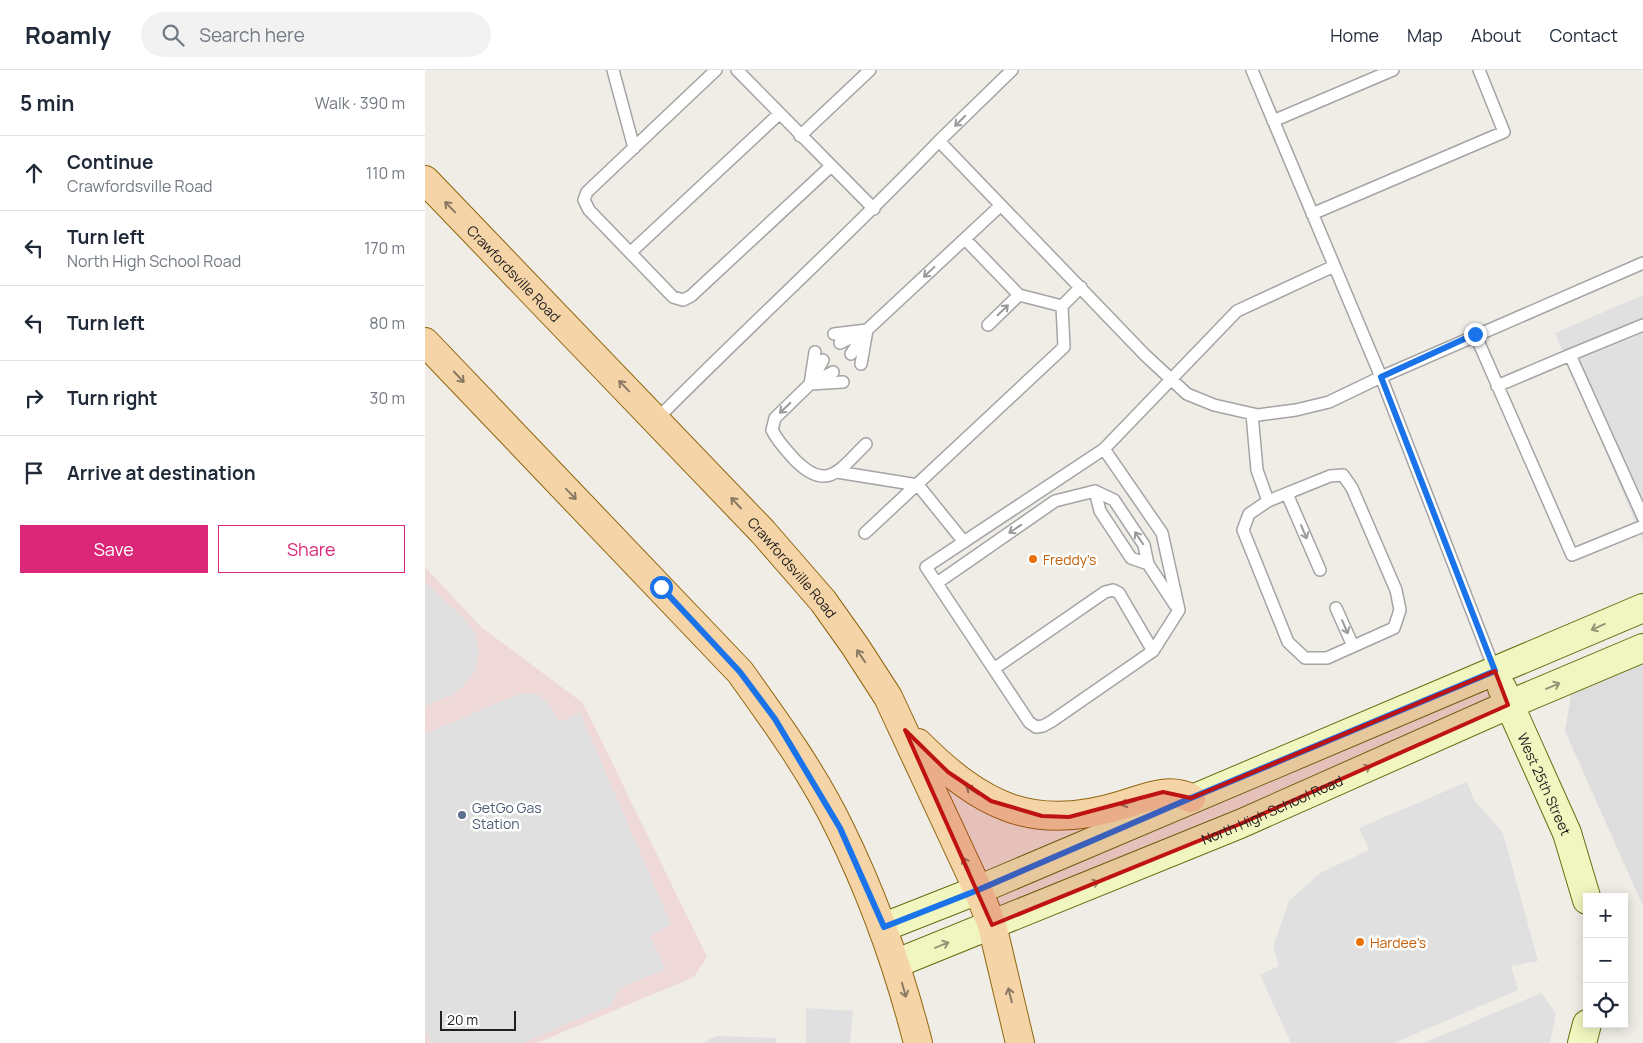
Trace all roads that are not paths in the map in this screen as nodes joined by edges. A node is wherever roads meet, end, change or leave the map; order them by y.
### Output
1 (613, 70) edge
2 (716, 70) edge
3 (737, 70) edge
4 (870, 70) edge
5 (1012, 70) edge
6 (1252, 70) edge
7 (1393, 70) edge
8 (1479, 70) edge
9 (779, 114) junction
10 (1273, 121) junction
11 (801, 136) junction
12 (939, 141) junction
13 (634, 148) junction
14 (830, 167) junction
15 (425, 180) edge
16 (1000, 206) junction
17 (873, 209) junction
18 (1312, 214) junction
19 (965, 239) junction
20 (631, 252) junction
21 (1643, 263) edge
22 (1334, 266) junction
23 (1081, 287) junction
24 (1019, 295) junction
25 (1062, 306) junction
26 (987, 325) dead end
27 (1643, 325) edge
28 (867, 330) junction
29 (1475, 334) junction
30 (837, 339) dead end
31 (425, 342) edge
32 (815, 352) dead end
33 (851, 354) dead end
34 (1570, 355) junction
35 (823, 360) dead end
36 (861, 364) dead end
37 (833, 372) dead end
38 (1381, 377) junction
39 (1173, 380) junction
40 (843, 382) dead end
41 (810, 384) junction
42 (1497, 386) junction
43 (1251, 414) junction
44 (657, 420) junction
45 (866, 444) dead end
46 (1104, 449) junction
47 (837, 472) junction
48 (918, 485) junction
49 (1095, 491) junction
50 (1287, 494) junction
51 (1268, 501) junction
52 (1643, 517) edge
53 (1643, 526) edge
54 (865, 533) dead end
55 (964, 542) junction
56 (1148, 564) junction
57 (1320, 570) dead end
58 (937, 583) junction
59 (1336, 608) dead end
60 (1643, 608) edge
61 (1179, 610) junction
62 (1353, 646) junction
63 (1643, 648) edge
64 (1153, 650) junction
65 (995, 668) junction
66 (1495, 671) junction
67 (1508, 705) junction
68 (905, 730) junction
69 (1191, 798) junction
70 (978, 890) junction
71 (1585, 893) edge
72 (992, 925) junction
73 (884, 927) junction
74 (897, 963) junction
75 (1586, 1028) edge
76 (918, 1043) edge
77 (1020, 1043) edge
78 (1582, 1043) edge

1 - 13 lane
2 - 13 lane
3 - 9 lane
4 - 11 lane
5 -> 12 lane
6 - 10 lane
7 - 10 lane
8 - 18 lane
9 - 11 lane
9 - 20 lane
10 - 18 lane
11 - 14 lane
12 - 16 lane
12 - 17 lane
13 - 20 lane
14 - 17 lane
14 - 20 lane
44 -> 15 main road, Crawfordsville Road
16 - 19 lane
16 - 23 lane
17 - 44 lane
18 - 22 lane
19 - 24 lane
19 -> 28 lane
21 - 29 lane
22 - 38 lane
22 - 39 lane
23 - 25 lane
23 - 39 lane
24 - 25 lane
26 -> 24 lane
25 - 48 lane
27 - 34 lane
28 - 30 lane
28 - 33 lane
28 - 36 lane
29 - 38 lane
29 - 42 lane
31 -> 73 main road
32 - 41 lane
34 - 42 lane
34 - 52 lane
35 - 41 lane
37 - 41 lane
38 - 43 lane
38 - 66 lane
39 - 43 lane
39 - 46 lane
40 - 41 lane
41 -> 47 lane
42 - 53 lane
43 - 51 lane
68 -> 44 main road, Crawfordsville Road
45 - 47 lane
46 - 55 lane
46 - 61 lane
47 - 48 lane
48 - 54 lane
48 - 55 lane
56 -> 49 lane
49 - 56 lane
49 -> 58 lane
50 - 51 lane
50 -> 57 lane
50 - 62 lane
51 - 62 lane
55 - 58 lane
56 - 61 lane
58 - 65 lane
59 -> 62 lane
60 -> 66 street
61 - 64 lane
67 -> 63 street, North High School Road
64 - 65 lane
64 - 65 lane
66 - 67 street, West 25th Street
66 - 69 street
67 - 71 street, West 25th Street
72 -> 67 street, North High School Road
69 -> 68 main road
70 -> 68 main road, Crawfordsville Road
69 - 70 street
70 - 72 main road, Crawfordsville Road
70 - 73 street
74 -> 72 street, North High School Road
77 -> 72 main road, Crawfordsville Road
73 - 74 main road
74 -> 76 main road
75 - 78 street

